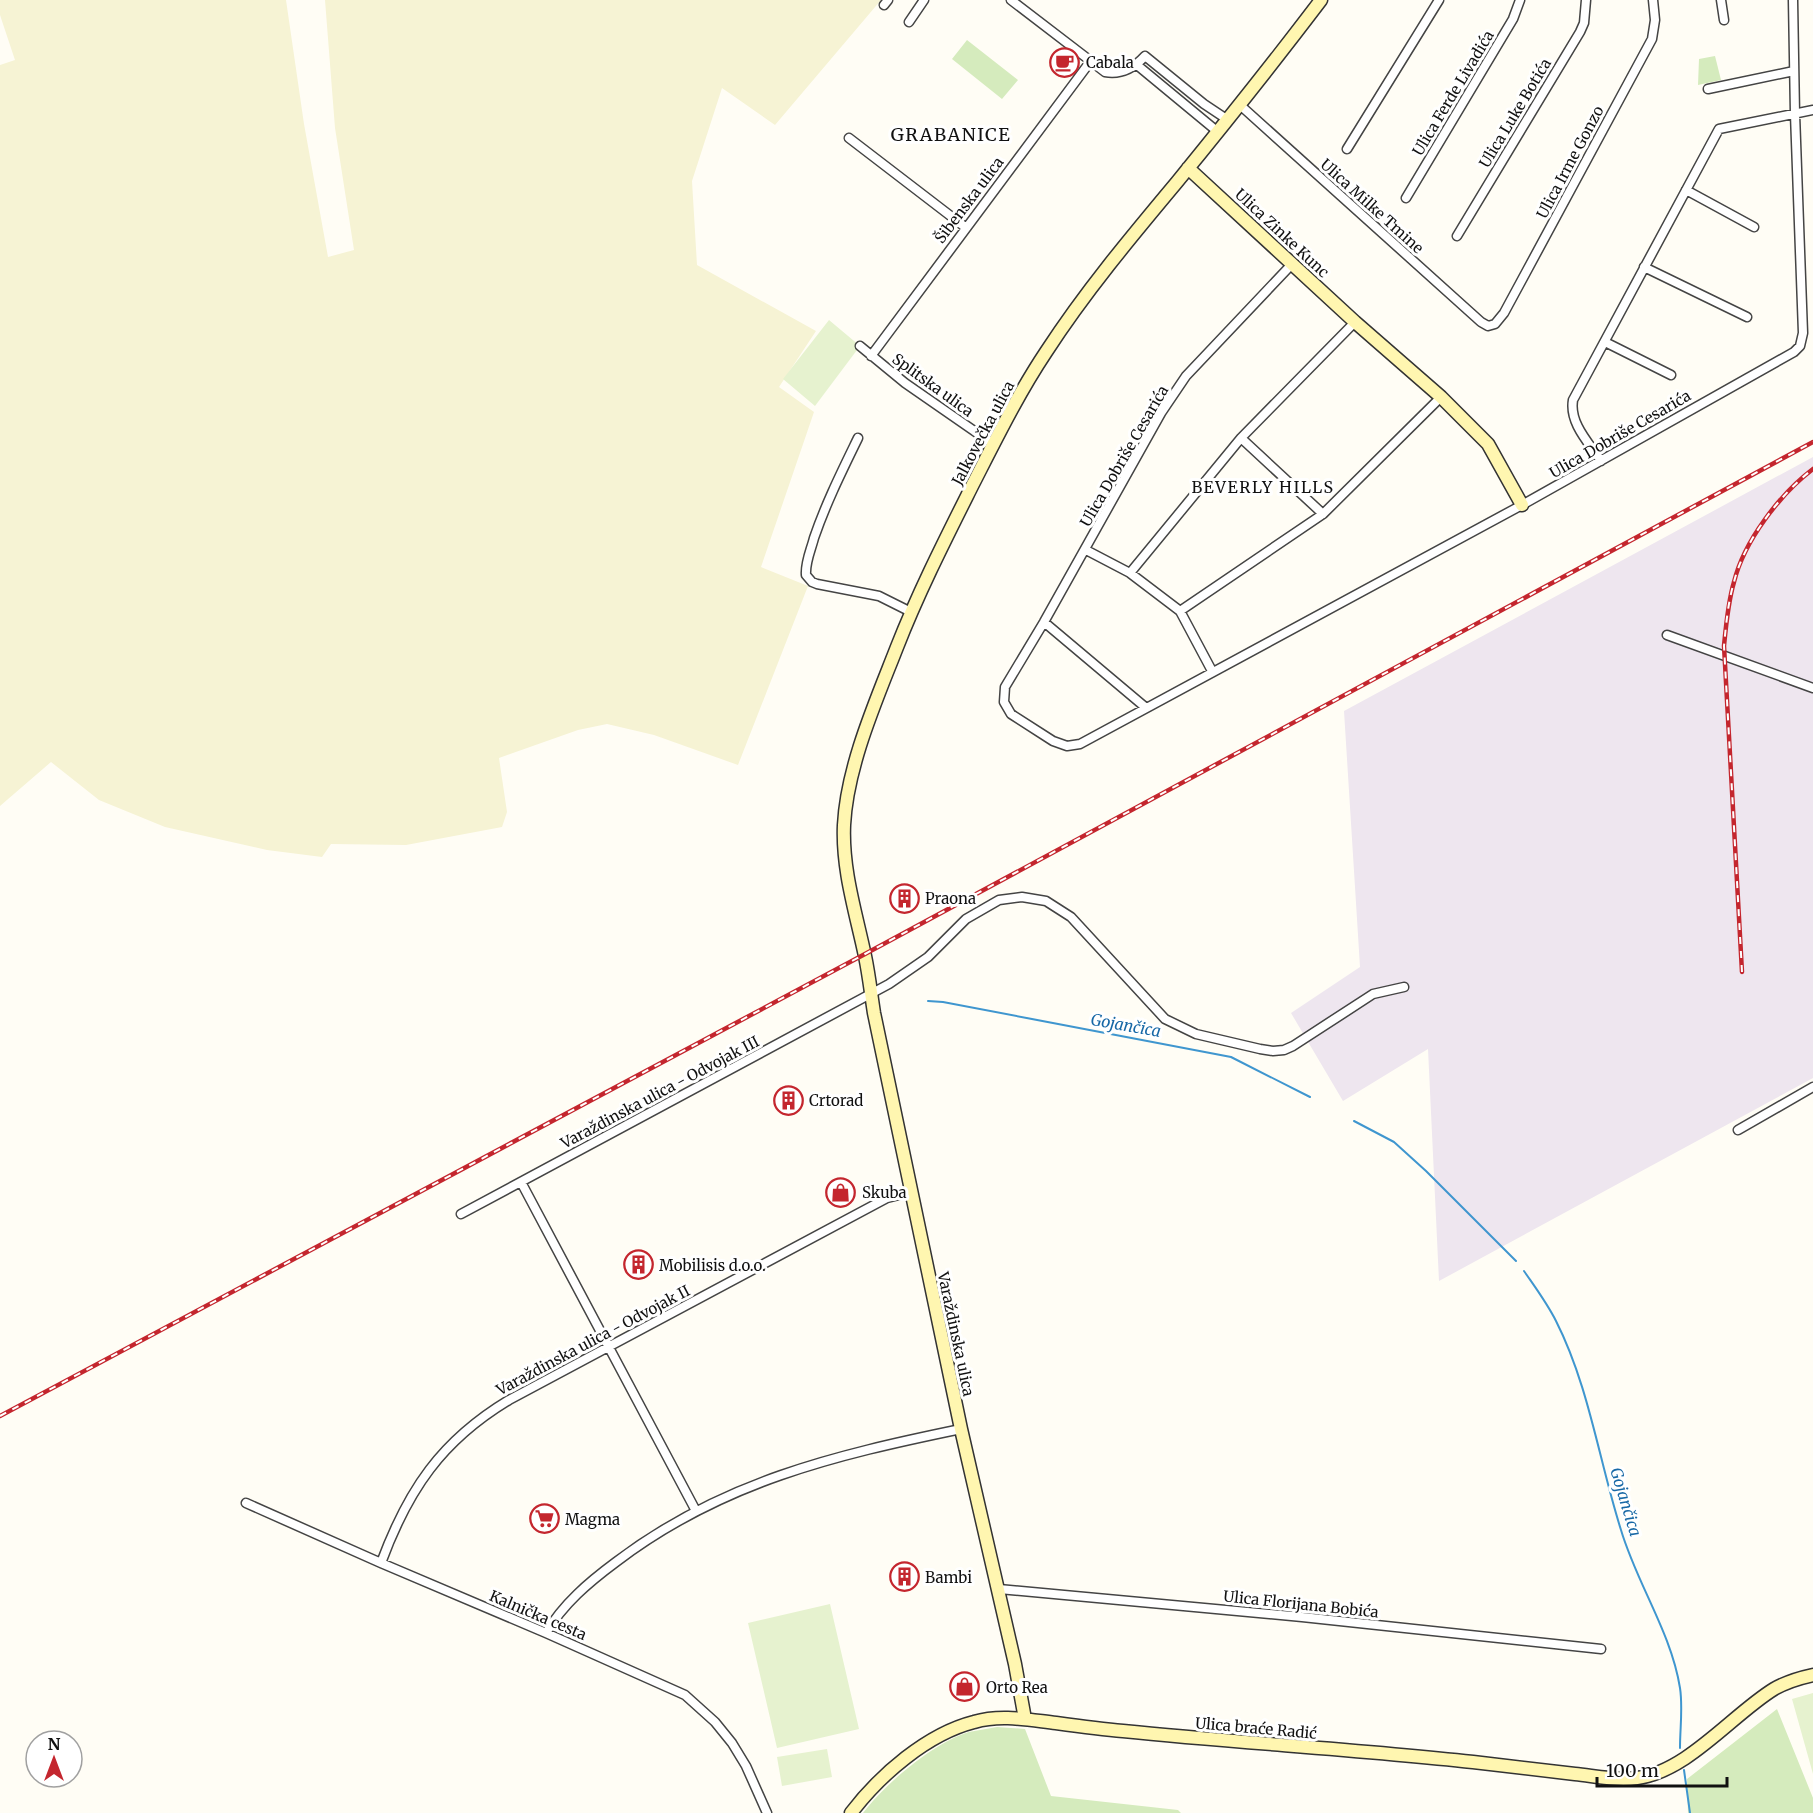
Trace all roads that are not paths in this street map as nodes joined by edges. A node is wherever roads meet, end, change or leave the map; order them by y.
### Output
1 (924, 0) edge
2 (1011, 0) edge
3 (1321, 0) edge
4 (1439, 0) edge
5 (1520, 0) edge
6 (1586, 0) edge
7 (1653, 0) edge
8 (1721, 0) edge
9 (1793, 0) edge
10 (1724, 20) dead end
11 (909, 22) dead end
12 (1090, 62) junction
13 (1137, 65) junction
14 (1794, 71) junction
15 (1708, 89) dead end
16 (1240, 105) junction
17 (1813, 110) edge
18 (1795, 114) junction
19 (1228, 120) junction
20 (1218, 132) junction
21 (849, 138) dead end
22 (1347, 149) dead end
23 (1188, 168) junction
24 (1686, 190) junction
25 (1406, 198) dead end
26 (965, 227) junction
27 (1754, 227) dead end
28 (1457, 236) dead end
29 (1293, 263) junction
30 (1644, 267) junction
31 (1747, 317) dead end
32 (1355, 322) junction
33 (1488, 326) joint
34 (1605, 342) junction
35 (860, 346) dead end
36 (870, 356) junction
37 (1671, 375) dead end
38 (1441, 397) junction
39 (858, 438) dead end
40 (1240, 438) junction
41 (993, 444) junction
42 (1601, 461) junction
43 (1522, 505) junction
44 (1323, 514) junction
45 (1086, 550) junction
46 (1130, 573) junction
47 (1180, 611) junction
48 (911, 612) junction
49 (1044, 622) junction
50 (1667, 635) dead end
51 (1212, 672) junction
52 (1813, 688) edge
53 (1145, 707) junction
54 (865, 954) joint
55 (1404, 987) dead end
56 (871, 993) junction
57 (1813, 1087) edge
58 (1738, 1130) dead end
59 (521, 1182) junction
60 (911, 1192) junction
61 (461, 1214) dead end
62 (609, 1348) junction
63 (961, 1429) junction
64 (246, 1503) dead end
65 (696, 1511) junction
66 (381, 1563) junction
67 (999, 1589) junction
68 (546, 1633) junction
69 (1601, 1649) dead end
70 (1813, 1675) edge
71 (1025, 1719) junction
72 (767, 1813) edge
73 (851, 1813) edge

1 - 11 street
2 - 12 street
3 - 16 main road, Jalkovečka ulica
4 - 22 street
5 - 25 street, Ulica Ferde Livadića
6 - 28 street, Ulica Luke Botića
7 - 33 street, Ulica Irme Gonzo
8 - 10 street
9 - 14 street, Ulica Dobriše Cesarića
12 - 13 street
12 - 26 street, Šibenska ulica
13 - 19 street
13 - 20 street
14 - 15 street
14 - 18 street, Ulica Dobriše Cesarića
16 - 19 main road, Jalkovečka ulica
16 - 33 street, Ulica Milke Tmine
17 - 18 street
18 - 24 street
18 - 42 street, Ulica Dobriše Cesarića
19 - 20 main road, Jalkovečka ulica
20 - 23 main road, Jalkovečka ulica
21 - 26 street
23 - 29 main road, Ulica Zinke Kunc
23 - 41 main road, Jalkovečka ulica
24 - 27 street
24 - 30 street
26 - 36 street, Šibenska ulica
29 - 32 main road, Ulica Zinke Kunc
29 - 45 street, Ulica Dobriše Cesarića
30 - 31 street
30 - 34 street
32 - 38 main road, Ulica Zinke Kunc
32 - 40 street
34 - 37 street
34 - 42 street
35 - 36 street, Splitska ulica
36 - 41 street, Splitska ulica
38 - 43 main road, Ulica Zinke Kunc
38 - 44 street
39 - 48 street
40 - 44 street
40 - 46 street
41 - 48 main road, Jalkovečka ulica
42 - 43 street, Ulica Dobriše Cesarića
43 - 51 street, Ulica Dobriše Cesarića
44 - 47 street
45 - 46 street
45 - 49 street, Ulica Dobriše Cesarića
46 - 47 street
47 - 51 street
48 - 54 main road, Jalkovečka ulica
49 - 53 street
49 - 53 street, Ulica Dobriše Cesarića
50 - 52 street
51 - 53 street, Ulica Dobriše Cesarića
54 - 56 main road, Varaždinska ulica
55 - 56 street, Varaždinska ulica - Odvojak III
56 - 59 street, Varaždinska ulica - Odvojak III
56 - 60 main road, Varaždinska ulica
57 - 58 street
59 - 61 street, Varaždinska ulica - Odvojak III
59 - 62 street
60 - 62 street, Varaždinska ulica - Odvojak II
60 - 63 main road, Varaždinska ulica
62 - 65 street
62 - 66 street, Varaždinska ulica - Odvojak II
63 - 65 street
63 - 67 main road, Varaždinska ulica
64 - 66 street, Kalnička cesta
65 - 68 street
66 - 68 street, Kalnička cesta
67 - 69 street, Ulica Florijana Bobića
67 - 71 main road, Varaždinska ulica
68 - 72 street, Kalnička cesta
70 - 71 main road, Ulica braće Radić
71 - 73 main road, Ulica braće Radić

